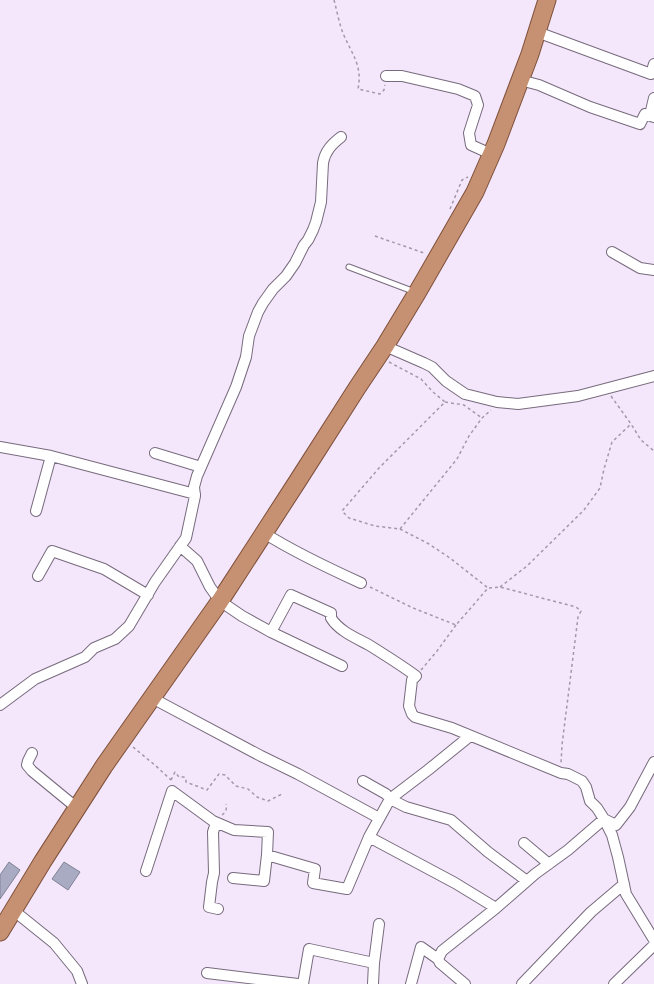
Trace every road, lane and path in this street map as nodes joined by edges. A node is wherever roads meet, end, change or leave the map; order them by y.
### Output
1 (334, 0) edge
2 (545, 1) edge
3 (537, 32) junction
4 (653, 72) edge
5 (386, 76) joint
6 (520, 80) junction
7 (654, 98) edge
8 (652, 116) edge
9 (341, 137) dead end
10 (491, 154) junction
11 (468, 177) dead end
12 (448, 214) dead end
13 (375, 236) dead end
14 (612, 252) dead end
15 (425, 254) dead end
16 (349, 267) dead end
17 (654, 270) edge
18 (417, 293) junction
19 (382, 351) junction
20 (654, 376) edge
21 (605, 389) junction
22 (445, 402) junction
23 (497, 402) junction
24 (482, 418) junction
25 (631, 424) junction
26 (0, 447) edge
27 (654, 451) edge
28 (155, 453) dead end
29 (51, 456) junction
30 (201, 467) junction
31 (195, 494) junction
32 (36, 511) dead end
33 (400, 529) junction
34 (264, 533) junction
35 (180, 546) junction
36 (38, 576) dead end
37 (361, 583) joint
38 (500, 587) junction
39 (488, 588) junction
40 (148, 595) junction
41 (220, 601) junction
42 (456, 625) junction
43 (270, 632) junction
44 (342, 666) dead end
45 (416, 676) junction
46 (152, 698) junction
47 (0, 705) edge
48 (470, 736) junction
49 (123, 739) junction
50 (32, 753) dead end
51 (654, 762) edge
52 (561, 773) junction
53 (363, 781) dead end
54 (282, 794) dead end
55 (390, 799) junction
56 (226, 804) dead end
57 (77, 808) junction
58 (379, 818) junction
59 (604, 819) junction
60 (216, 823) junction
61 (369, 838) junction
62 (524, 843) dead end
63 (267, 855) junction
64 (549, 864) junction
65 (146, 871) dead end
66 (233, 878) dead end
67 (527, 881) junction
68 (624, 884) junction
69 (496, 908) junction
70 (218, 909) dead end
71 (13, 910) junction
72 (379, 924) dead end
73 (0, 931) edge
74 (654, 940) edge
75 (654, 945) edge
76 (438, 958) junction
77 (374, 962) junction
78 (207, 973) dead end
79 (82, 984) edge
80 (298, 984) edge
81 (304, 984) edge
82 (373, 984) edge
83 (411, 984) edge
84 (465, 984) edge
85 (522, 984) edge
86 (614, 984) edge

1 - 5 path
2 - 3 highway
3 - 4 street
3 - 6 highway
5 - 10 street
6 - 8 street
6 - 10 highway
7 - 8 street
9 - 30 street
10 - 18 highway
11 - 12 path
13 - 15 path
14 - 17 street
16 - 18 lane
18 - 19 highway
19 - 22 path
19 - 23 street
19 - 34 highway
20 - 21 street
21 - 23 street
21 - 25 path
22 - 24 path
22 - 33 path
23 - 24 path
24 - 33 path
25 - 27 path
25 - 38 path
26 - 29 street
28 - 30 street
29 - 31 street
29 - 32 street
30 - 31 street
31 - 35 street
33 - 39 path
34 - 37 street
34 - 41 highway
35 - 40 street
35 - 41 street
36 - 40 street
37 - 42 path
38 - 39 path
38 - 52 path
39 - 42 path
40 - 47 street
41 - 43 street
41 - 46 highway
42 - 45 path
43 - 44 street
43 - 45 street
45 - 48 street
46 - 49 highway
46 - 58 street
48 - 52 street
48 - 55 street
49 - 54 path
49 - 57 highway
50 - 57 street
51 - 59 street
52 - 59 street
53 - 55 street
55 - 58 street
55 - 67 street
56 - 60 path
57 - 71 highway
58 - 61 street
59 - 64 street
59 - 68 street
60 - 63 street
60 - 65 street
60 - 70 street
61 - 63 street
61 - 69 street
62 - 64 street
63 - 66 street
64 - 67 street
67 - 69 street
68 - 74 street
68 - 85 street
69 - 76 street
71 - 73 highway
71 - 79 street
72 - 77 street
75 - 86 street
76 - 83 street
76 - 84 street
77 - 81 street
77 - 82 street
78 - 80 street

